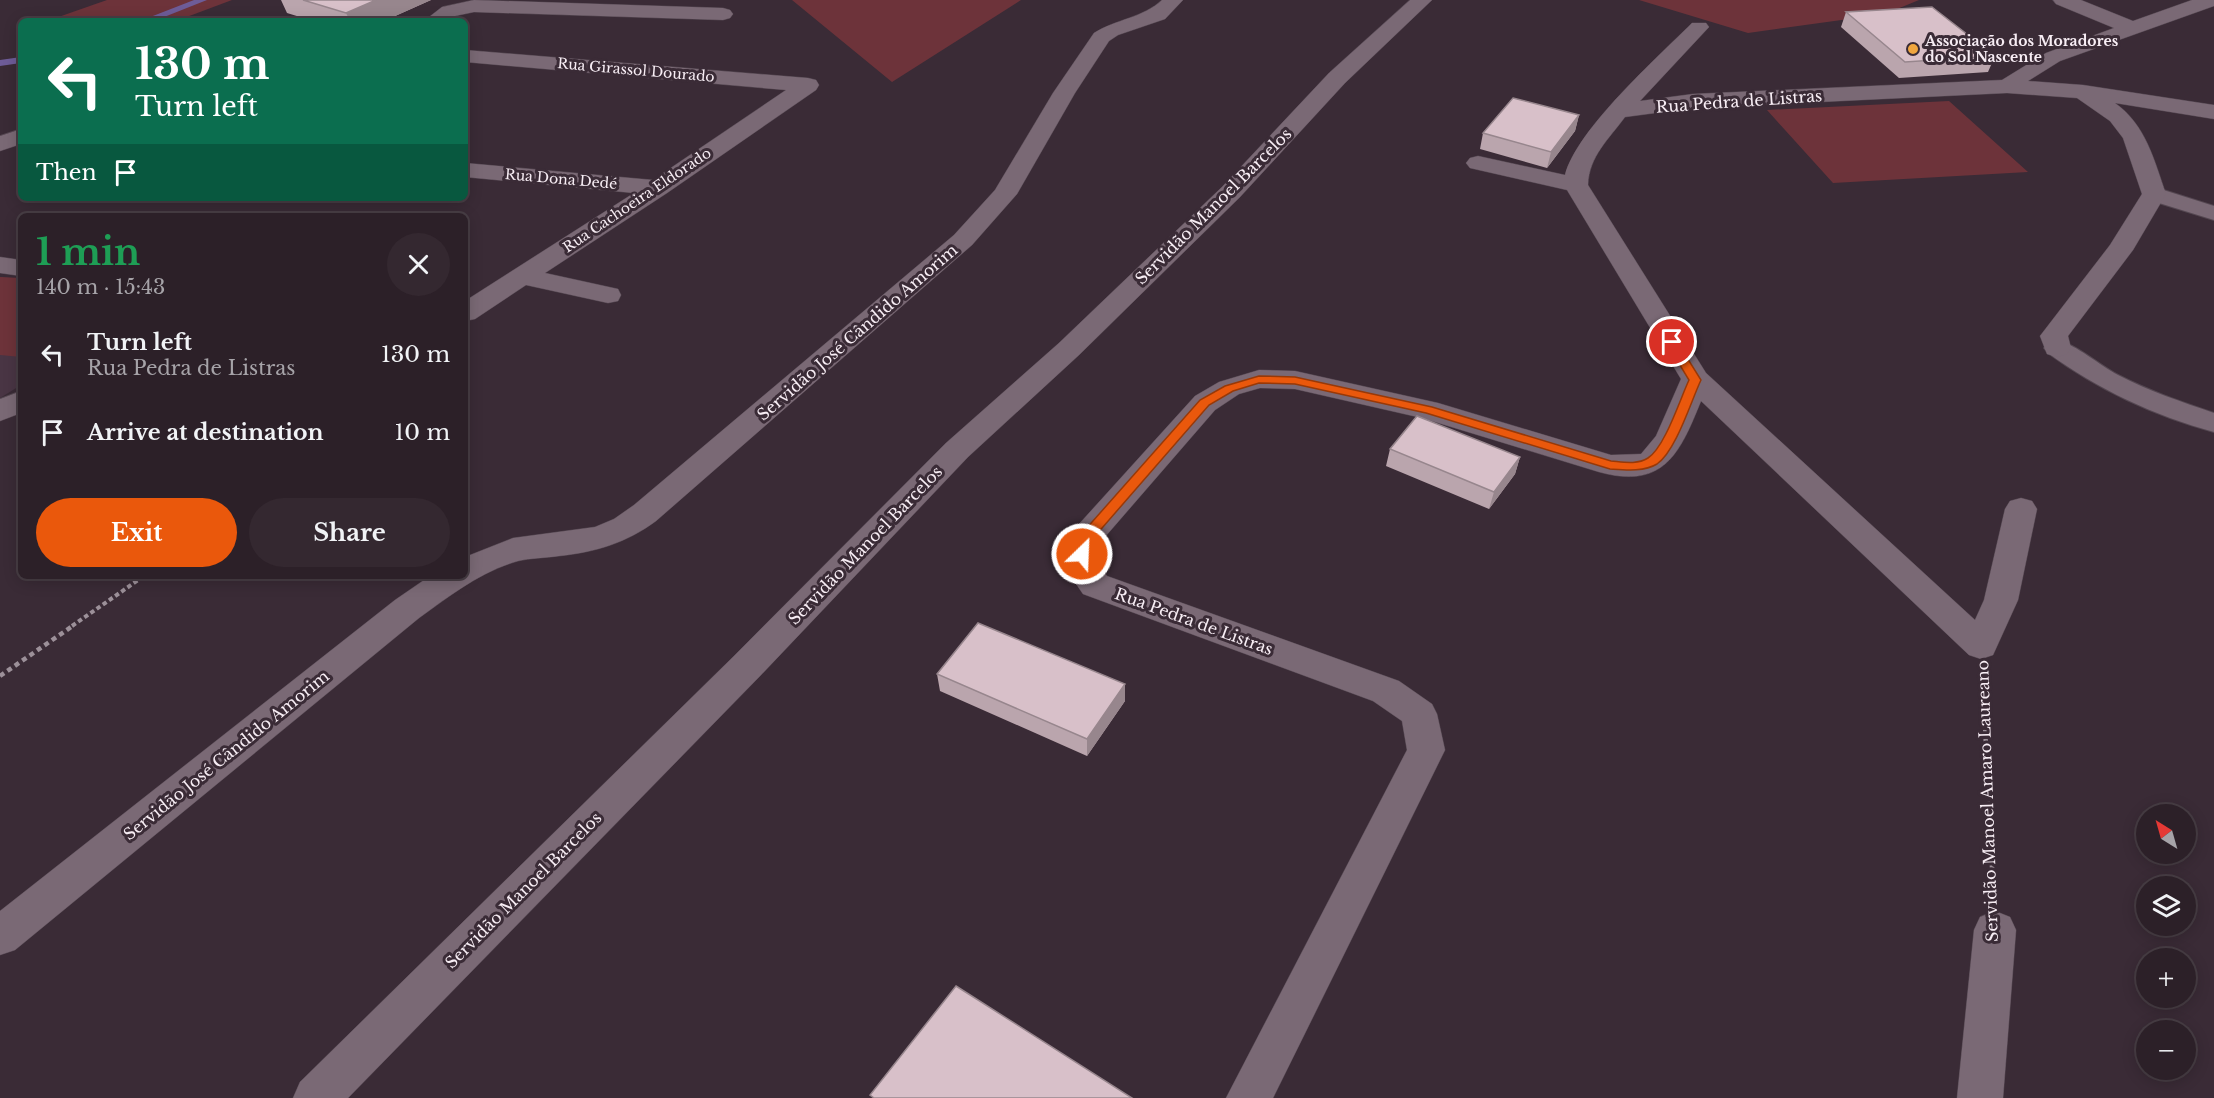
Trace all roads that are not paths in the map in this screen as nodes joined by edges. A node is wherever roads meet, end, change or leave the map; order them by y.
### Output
1 (1173, 0) edge
2 (1422, 0) edge
3 (2063, 0) edge
4 (2211, 0) edge
5 (723, 14) dead end
6 (438, 18) edge
7 (1699, 27) dead end
8 (2135, 29) junction
9 (468, 56) edge
10 (808, 85) joint
11 (2007, 86) junction
12 (2084, 92) junction
13 (1618, 111) junction
14 (2214, 112) edge
15 (18, 137) edge
16 (0, 144) edge
17 (1478, 163) dead end
18 (468, 170) edge
19 (1576, 185) junction
20 (658, 188) junction
21 (2154, 194) junction
22 (2214, 213) edge
23 (0, 265) edge
24 (18, 268) edge
25 (522, 276) junction
26 (608, 295) dead end
27 (468, 311) edge
28 (2057, 348) joint
29 (1695, 380) junction
30 (18, 402) edge
31 (0, 412) edge
32 (2214, 423) edge
33 (2021, 509) dead end
34 (468, 569) edge
35 (450, 579) edge
36 (1995, 930) road end
37 (0, 936) edge
38 (316, 1098) edge
39 (1249, 1098) edge
40 (1980, 1098) edge

1 - 34 street, Servidão José Cândido Amorim
2 - 38 street, Servidão Manoel Barcelos
3 - 8 street
4 - 8 street
5 - 6 street
7 - 13 street
8 - 11 street
9 - 10 street, Rua Girassol Dourado
10 - 20 street, Rua Cachoeira Eldorado
11 - 12 street, Rua Pedra de Listras
11 - 13 street, Rua Pedra de Listras
12 - 14 street, Rua Pedra de Listras
12 - 21 street
13 - 19 street
15 - 16 street
17 - 19 street
18 - 20 street, Rua Dona Dedé
19 - 29 street
20 - 25 street, Rua Cachoeira Eldorado
21 - 22 lane
21 - 28 street
23 - 24 street
25 - 26 street
25 - 27 street, Rua Cachoeira Eldorado
28 - 32 lane
29 - 33 street, Servidão Manoel Amaro Laureano
29 - 39 street, Rua Pedra de Listras
30 - 31 street
35 - 37 street, Servidão José Cândido Amorim
36 - 40 street, Servidão Manoel Amaro Laureano

